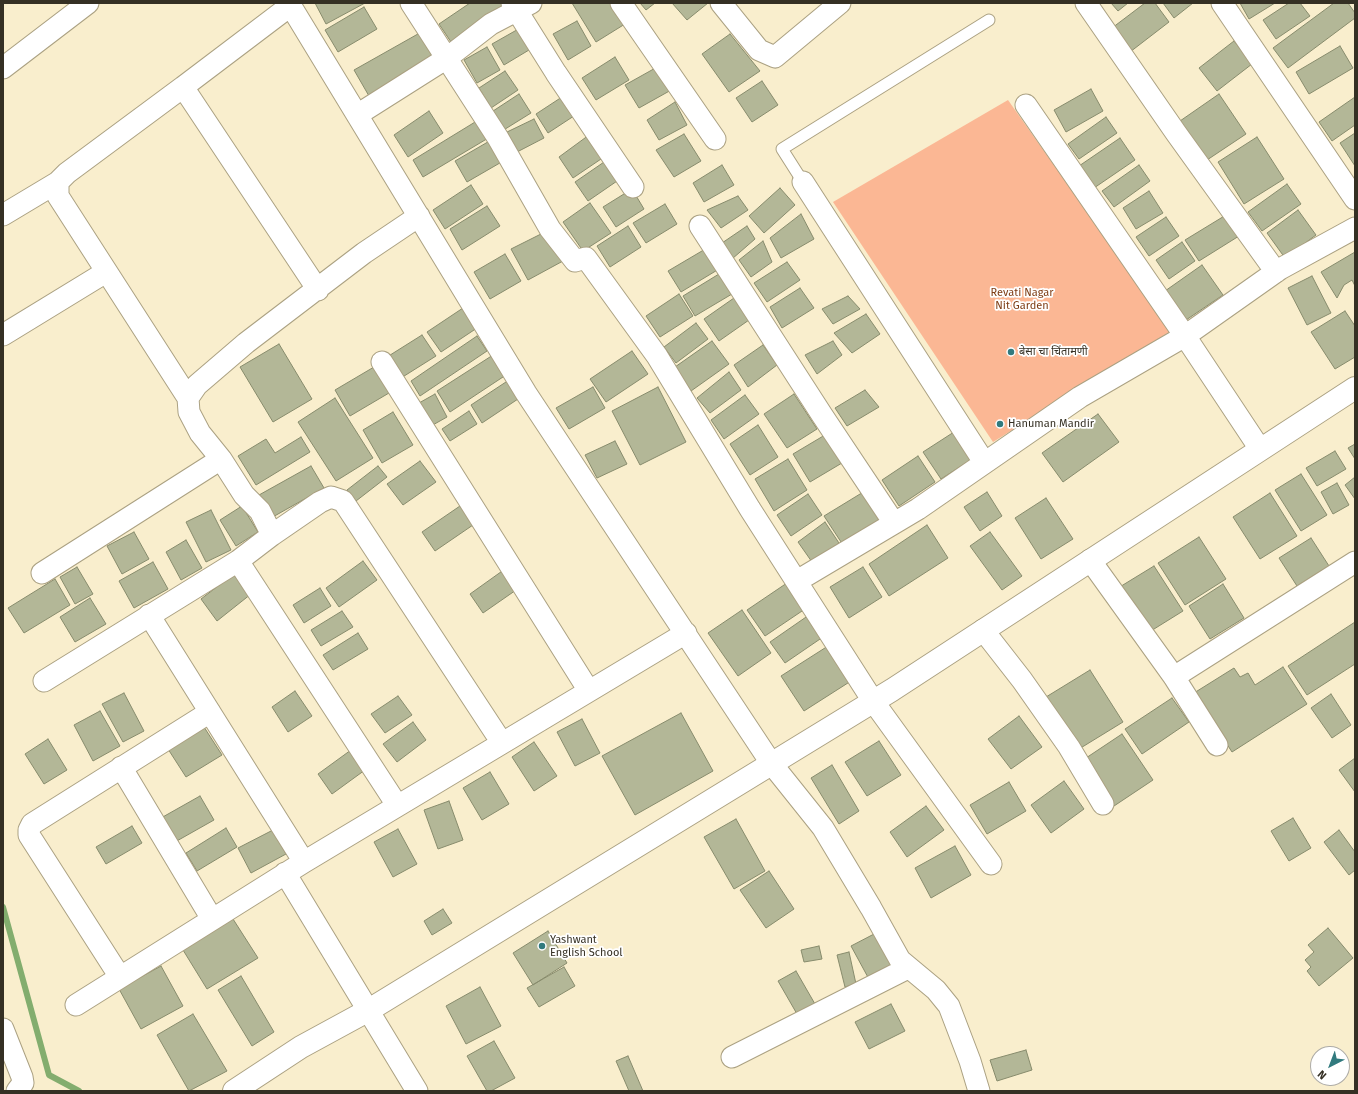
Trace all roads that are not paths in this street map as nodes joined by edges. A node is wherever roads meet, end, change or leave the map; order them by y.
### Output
1 (88, 3) edge
2 (411, 3) edge
3 (621, 3) edge
4 (721, 3) edge
5 (840, 3) edge
6 (1086, 3) edge
7 (1222, 3) edge
8 (290, 4) edge
9 (520, 6) edge
10 (989, 20) dead end
11 (447, 58) junction
12 (3, 68) edge
13 (183, 87) junction
14 (1026, 105) dead end
15 (357, 115) junction
16 (715, 139) dead end
17 (58, 182) junction
18 (803, 182) joint
19 (633, 187) dead end
20 (1355, 200) edge
21 (3, 215) edge
22 (419, 216) junction
23 (700, 226) dead end
24 (1355, 228) edge
25 (106, 272) junction
26 (1276, 272) junction
27 (318, 290) junction
28 (3, 335) edge
29 (1185, 336) junction
30 (382, 362) dead end
31 (1355, 388) edge
32 (188, 398) junction
33 (1260, 449) junction
34 (221, 460) junction
35 (984, 462) junction
36 (894, 523) junction
37 (272, 535) junction
38 (1090, 560) junction
39 (238, 561) junction
40 (1355, 562) edge
41 (42, 572) dead end
42 (796, 582) junction
43 (149, 615) junction
44 (983, 630) junction
45 (686, 633) junction
46 (1174, 676) junction
47 (44, 681) dead end
48 (589, 691) junction
49 (873, 701) junction
50 (210, 712) junction
51 (502, 742) junction
52 (1217, 745) dead end
53 (771, 763) junction
54 (122, 768) junction
55 (1103, 804) dead end
56 (397, 805) junction
57 (304, 862) junction
58 (991, 864) dead end
59 (285, 873) junction
60 (212, 919) junction
61 (908, 968) junction
62 (120, 977) junction
63 (76, 1005) dead end
64 (368, 1010) junction
65 (3, 1029) edge
66 (732, 1057) dead end
67 (17, 1091) edge
68 (234, 1091) edge
69 (417, 1091) edge
70 (979, 1091) edge

1 - 12 street
2 - 11 street
3 - 16 street
4 - 5 street
6 - 26 street
7 - 20 street
8 - 13 street
8 - 15 street
9 - 11 street
9 - 19 street
10 - 18 lane
11 - 15 street
11 - 42 street
13 - 17 street
13 - 27 street
14 - 29 street
15 - 22 street
17 - 21 street
17 - 25 street
18 - 35 street
22 - 27 street
22 - 45 street
23 - 36 street
24 - 26 street
25 - 28 street
25 - 32 street
26 - 29 street
27 - 32 street
29 - 33 street
29 - 35 street
30 - 48 street
31 - 33 street
32 - 34 street
33 - 38 street
34 - 37 street
34 - 41 street
35 - 36 street
36 - 42 street
37 - 39 street
37 - 51 street
38 - 44 street
38 - 46 street
39 - 43 street
39 - 56 street
40 - 46 street
42 - 49 street
43 - 47 street
43 - 50 street
44 - 49 street
44 - 55 street
45 - 48 street
45 - 53 street
46 - 52 street
48 - 51 street
49 - 53 street
49 - 58 street
50 - 54 street
50 - 57 street
51 - 56 street
53 - 61 street
53 - 64 street
54 - 60 street
54 - 62 street
56 - 57 street
57 - 59 street
59 - 60 street
59 - 64 street
60 - 62 street
61 - 66 street
61 - 70 street
62 - 63 street
64 - 68 street
64 - 69 street
65 - 67 street

